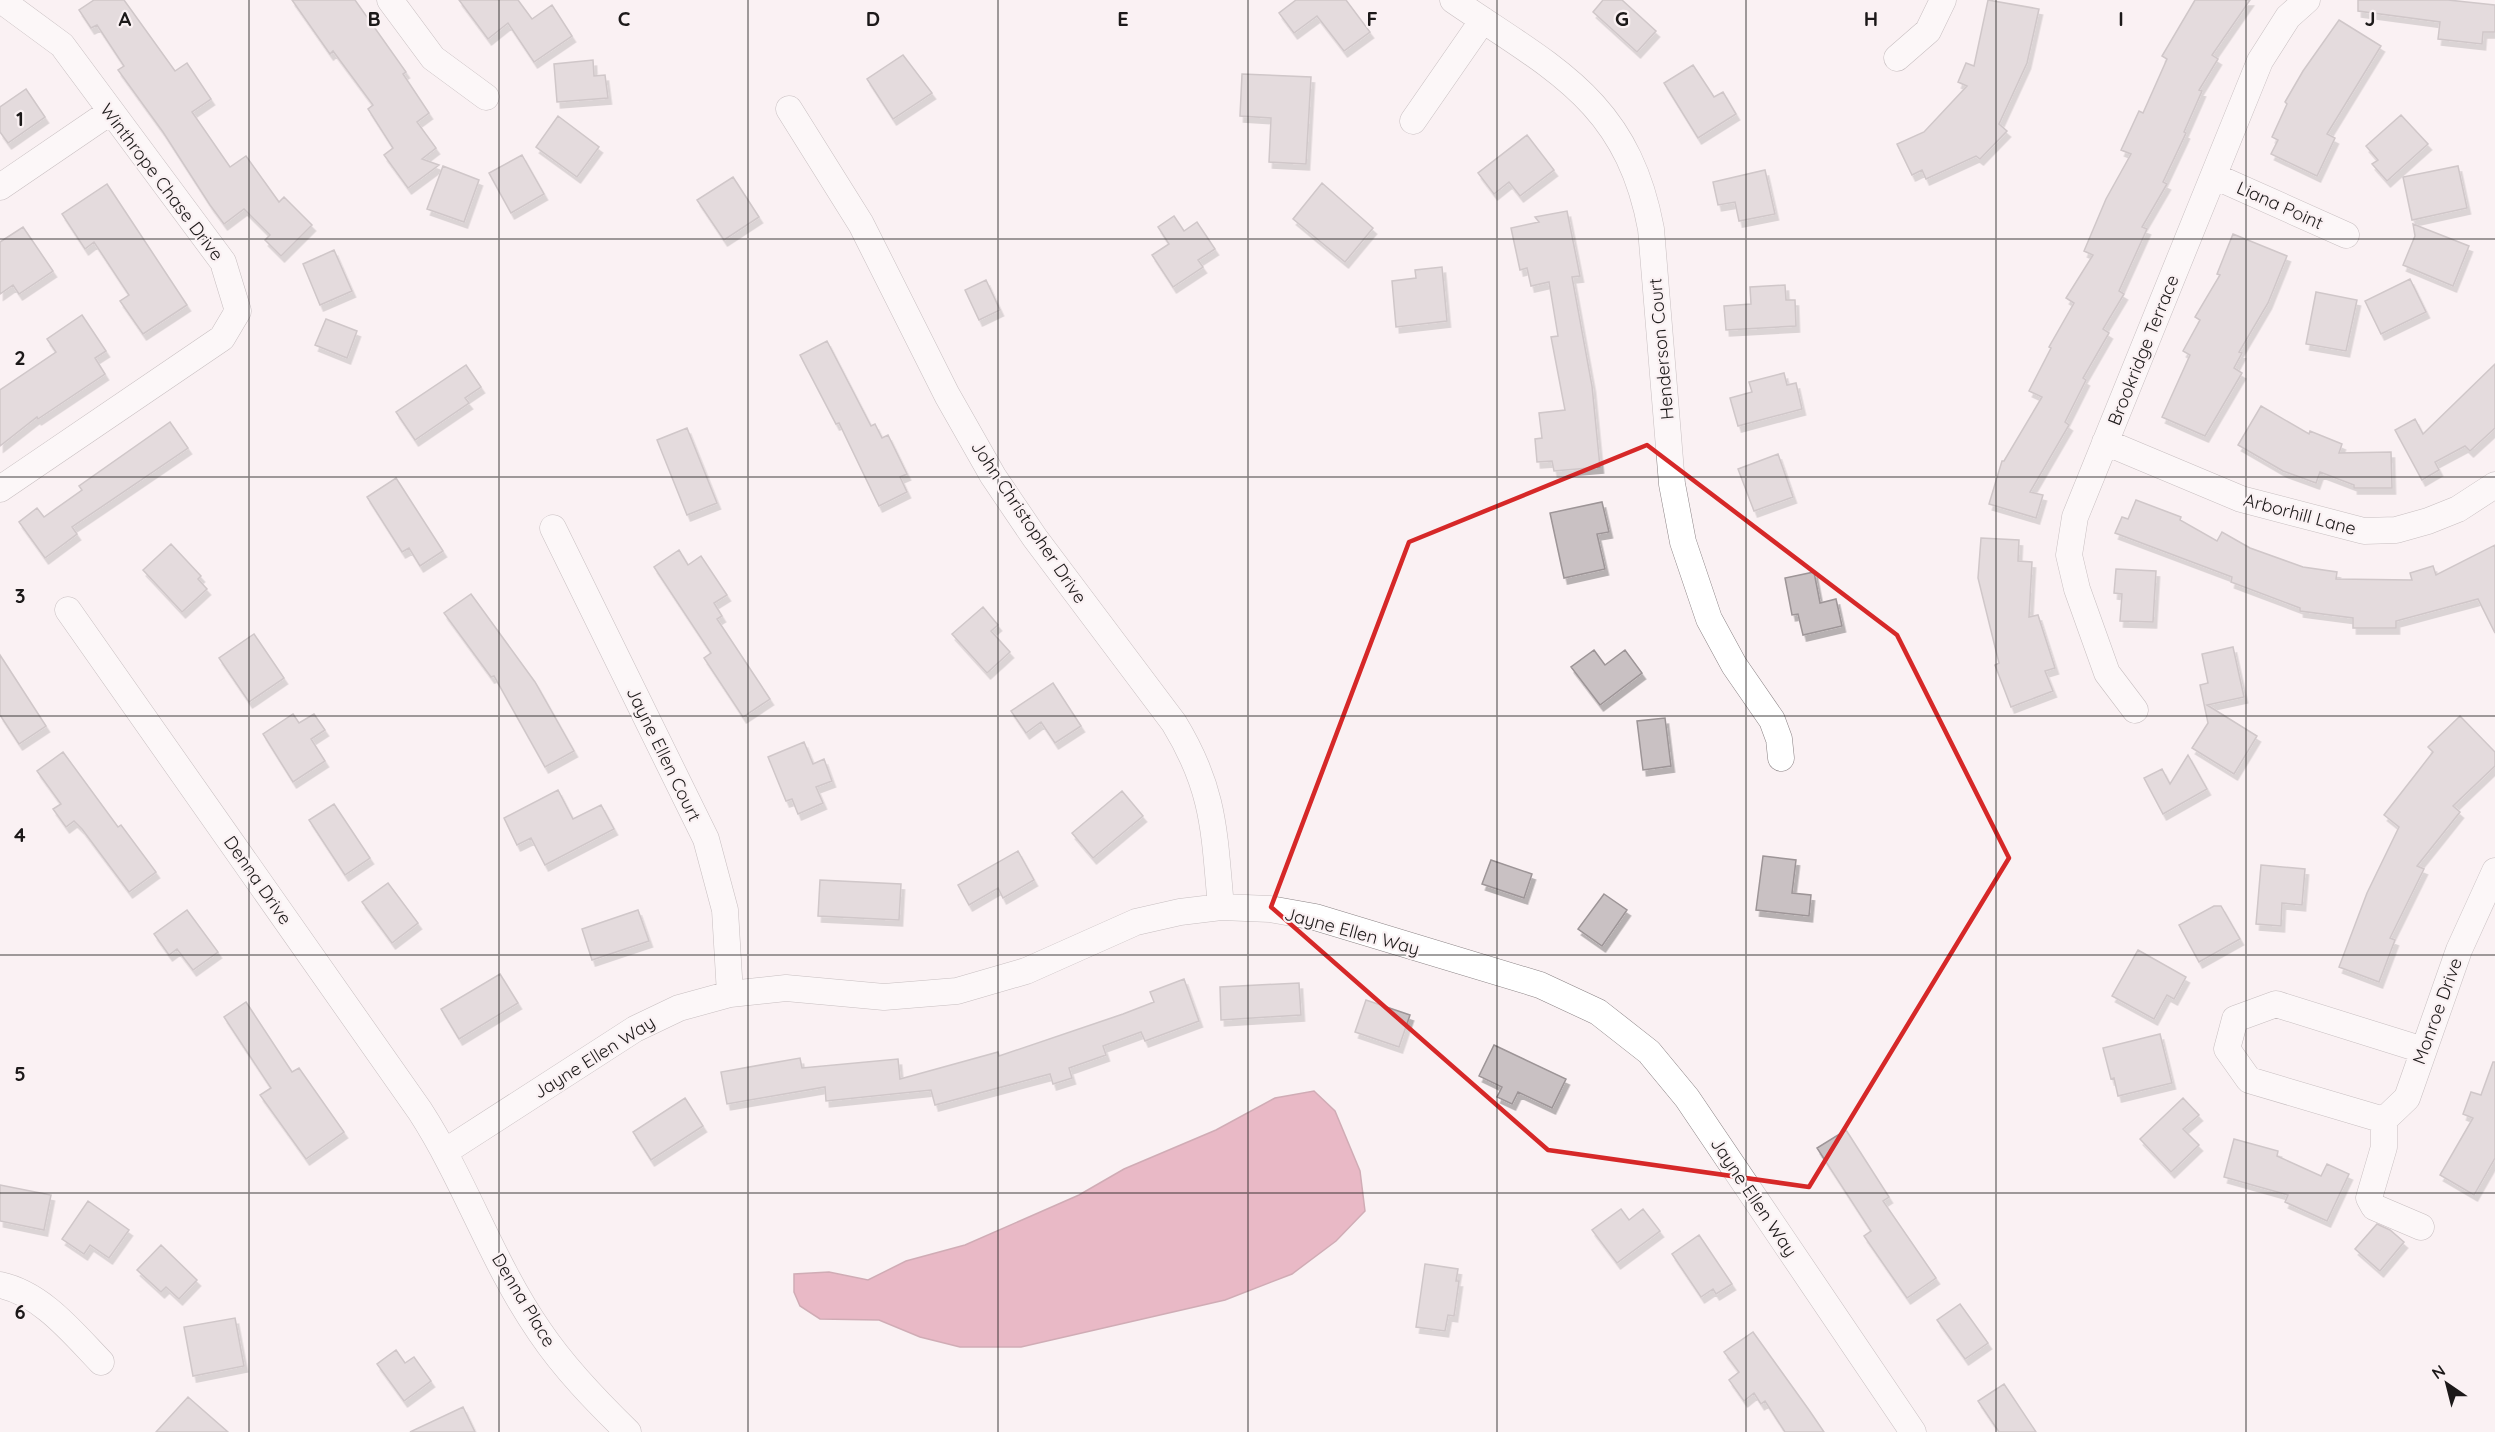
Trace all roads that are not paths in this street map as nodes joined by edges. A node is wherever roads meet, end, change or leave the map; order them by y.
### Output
1 (390, 0) edge
2 (1453, 0) edge
3 (1943, 0) edge
4 (2307, 0) edge
5 (9, 6) dead end
6 (1483, 20) junction
7 (1897, 58) dead end
8 (486, 97) dead end
9 (789, 109) dead end
10 (110, 112) junction
11 (1413, 121) dead end
12 (2214, 176) junction
13 (0, 187) edge
14 (2346, 235) dead end
15 (2105, 442) junction
16 (2495, 485) edge
17 (0, 489) edge
18 (553, 528) dead end
19 (68, 610) dead end
20 (2135, 710) dead end
21 (1781, 758) dead end
22 (2495, 872) edge
23 (1221, 908) junction
24 (730, 993) junction
25 (2422, 1050) junction
26 (2384, 1120) junction
27 (446, 1151) junction
28 (2421, 1227) dead end
29 (0, 1285) edge
30 (101, 1362) dead end
31 (627, 1432) edge
32 (1913, 1432) edge

1 - 8 street
2 - 6 street, Henderson Court
3 - 7 street
4 - 12 street, Brookridge Terrace
5 - 10 street, Winthrope Chase Drive
6 - 11 street
6 - 21 street, Henderson Court
9 - 23 street, John Christopher Drive
10 - 13 street
10 - 17 street, Winthrope Chase Drive
12 - 14 street, Liana Point
12 - 15 street, Brookridge Terrace
15 - 16 street, Arborhill Lane
15 - 20 street, Brookridge Terrace
18 - 24 street, Jayne Ellen Court
19 - 27 street, Denna Drive
22 - 25 street, Monroe Drive
23 - 24 street, Jayne Ellen Way
23 - 32 street, Jayne Ellen Way
24 - 27 street, Jayne Ellen Way
25 - 26 street, Monroe Drive
25 - 26 street
26 - 28 street
27 - 31 street, Denna Place
29 - 30 street

